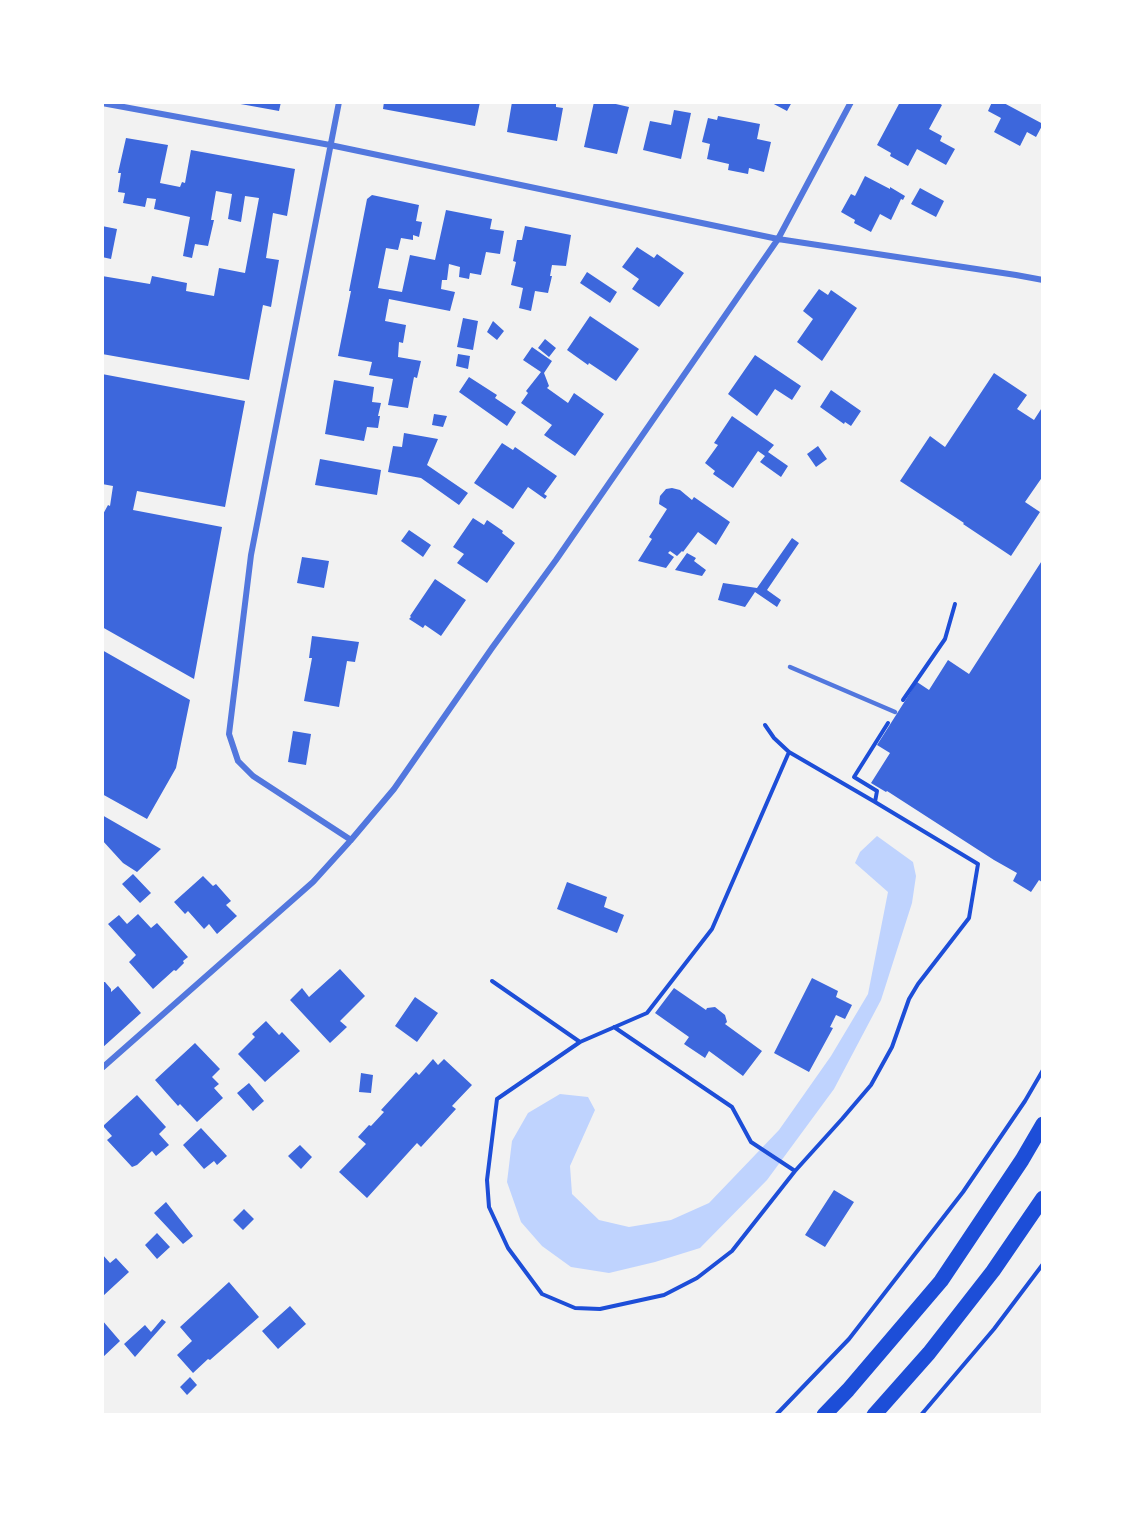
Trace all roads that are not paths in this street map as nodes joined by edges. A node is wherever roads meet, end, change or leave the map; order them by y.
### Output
1 (339, 102) edge
2 (851, 102) edge
3 (102, 103) edge
4 (330, 145) junction
5 (778, 239) junction
6 (1043, 280) edge
7 (790, 667) dead end
8 (895, 712) road end
9 (351, 840) junction
10 (102, 1068) edge
11 (1043, 1124) edge
12 (1043, 1198) edge
13 (824, 1415) edge
14 (874, 1415) edge

1 - 4 street
2 - 5 street
3 - 4 street
4 - 5 street
4 - 9 street
5 - 6 street
5 - 9 street
7 - 8 lane
9 - 10 street
11 - 13 main road
12 - 14 main road

